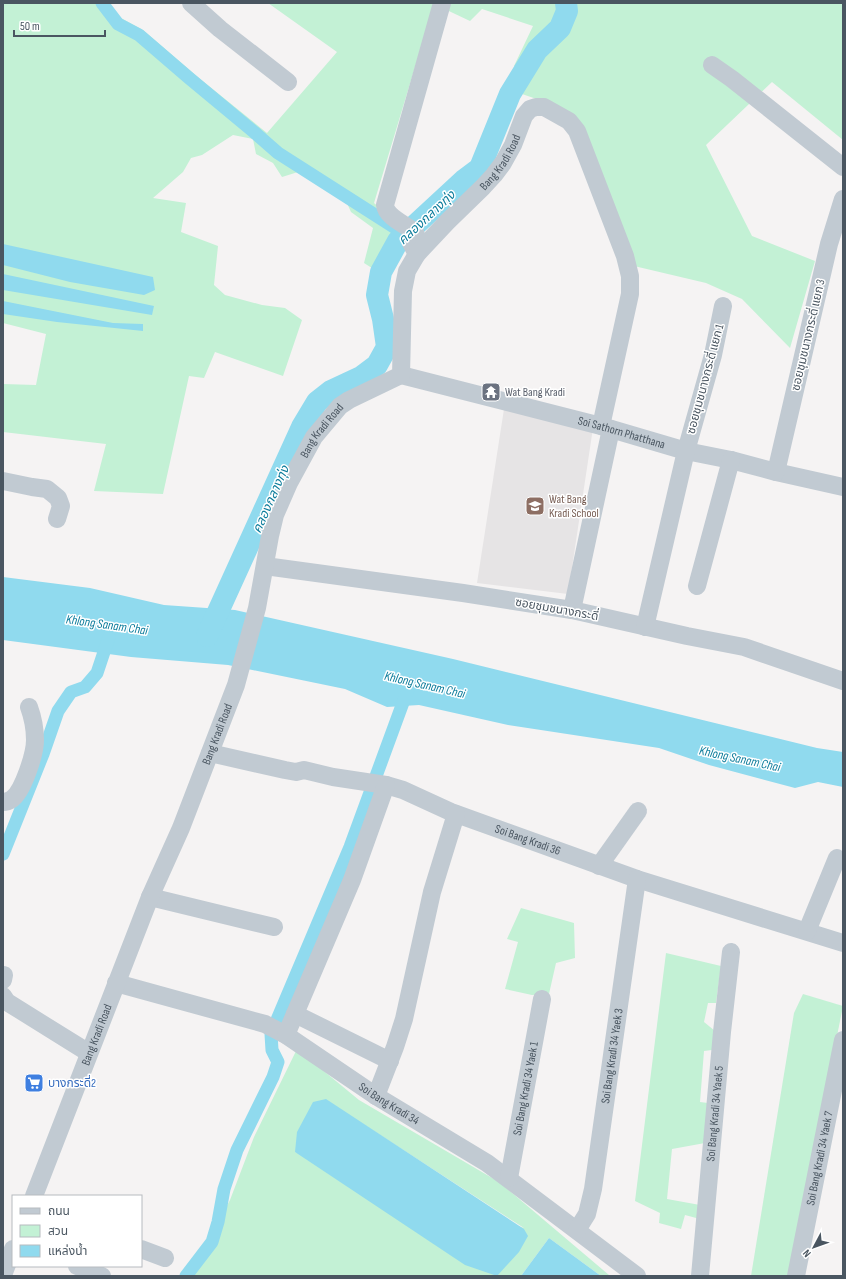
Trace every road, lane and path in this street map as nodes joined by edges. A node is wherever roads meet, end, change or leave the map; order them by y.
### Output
1 (191, 3) edge
2 (442, 3) edge
3 (712, 65) dead end
4 (288, 82) dead end
5 (843, 167) edge
6 (843, 199) edge
7 (417, 254) junction
8 (723, 306) dead end
9 (401, 375) junction
10 (606, 427) junction
11 (686, 451) junction
12 (730, 460) junction
13 (776, 472) junction
14 (3, 481) edge
15 (843, 487) edge
16 (57, 519) dead end
17 (265, 566) junction
18 (697, 586) dead end
19 (572, 610) junction
20 (645, 627) junction
21 (843, 681) edge
22 (29, 707) dead end
23 (210, 753) junction
24 (379, 784) junction
25 (3, 802) edge
26 (638, 811) dead end
27 (456, 814) junction
28 (837, 858) dead end
29 (599, 866) junction
30 (637, 879) junction
31 (150, 897) junction
32 (274, 927) dead end
33 (807, 931) junction
34 (842, 939) edge
35 (731, 952) dead end
36 (116, 983) junction
37 (3, 996) edge
38 (542, 999) dead end
39 (295, 1014) junction
40 (276, 1030) junction
41 (843, 1040) edge
42 (89, 1054) junction
43 (390, 1061) junction
44 (376, 1096) junction
45 (508, 1178) junction
46 (34, 1195) edge
47 (577, 1230) junction
48 (142, 1249) edge
49 (12, 1255) edge
50 (165, 1258) dead end
51 (80, 1267) edge
52 (9, 1274) edge
53 (102, 1276) edge
54 (637, 1276) edge
55 (700, 1276) edge
56 (796, 1276) edge

1 - 4 street
2 - 7 street
3 - 5 street
6 - 13 street, ซอยชุมชนางกระดี่ แยก 3
7 - 9 street, Bang Kradi Road
7 - 10 street, Bang Kradi Road
8 - 11 street, ซอยชุมชนางกระดี่ แยก 1
9 - 10 street, Soi Sathorn Phatthana
9 - 17 street, Bang Kradi Road
10 - 11 street, Soi Sathorn Phatthana
10 - 19 street
11 - 12 street, Soi Sathorn Phatthana
11 - 20 street, ซอยชุมชนางกระดี่ แยก 1
12 - 13 street, Soi Sathorn Phatthana
12 - 18 street
13 - 15 street, Soi Sathorn Phatthana
14 - 16 street
17 - 19 street, ซอยชุมชนางกระดี่
17 - 23 street, Bang Kradi Road
19 - 20 street, ซอยชุมชนางกระดี่
20 - 21 street, ซอยชุมชนางกระดี่
22 - 25 street
23 - 24 street, Soi Bang Kradi 36
23 - 31 street, Bang Kradi Road
24 - 27 street, Soi Bang Kradi 36
24 - 39 street
26 - 29 street
27 - 29 street, Soi Bang Kradi 36
27 - 43 street
28 - 33 street
29 - 30 street, Soi Bang Kradi 36
30 - 33 street, Soi Bang Kradi 36
30 - 47 street, Soi Bang Kradi 34 Yaek 3
31 - 32 street
31 - 36 street, Bang Kradi Road
33 - 34 street, Soi Bang Kradi 36
35 - 55 street, Soi Bang Kradi 34 Yaek 5
36 - 40 street, Soi Bang Kradi 34
36 - 42 street, Bang Kradi Road
37 - 42 street
38 - 45 street, Soi Bang Kradi 34 Yaek 1
39 - 40 street
39 - 43 street
40 - 44 street, Soi Bang Kradi 34
41 - 56 street, Soi Bang Kradi 34 Yaek 7
42 - 46 street, Bang Kradi Road
43 - 44 street
44 - 45 street, Soi Bang Kradi 34
45 - 47 street, Soi Bang Kradi 34
47 - 54 street, Soi Bang Kradi 34
48 - 50 street
49 - 52 street
51 - 53 street

